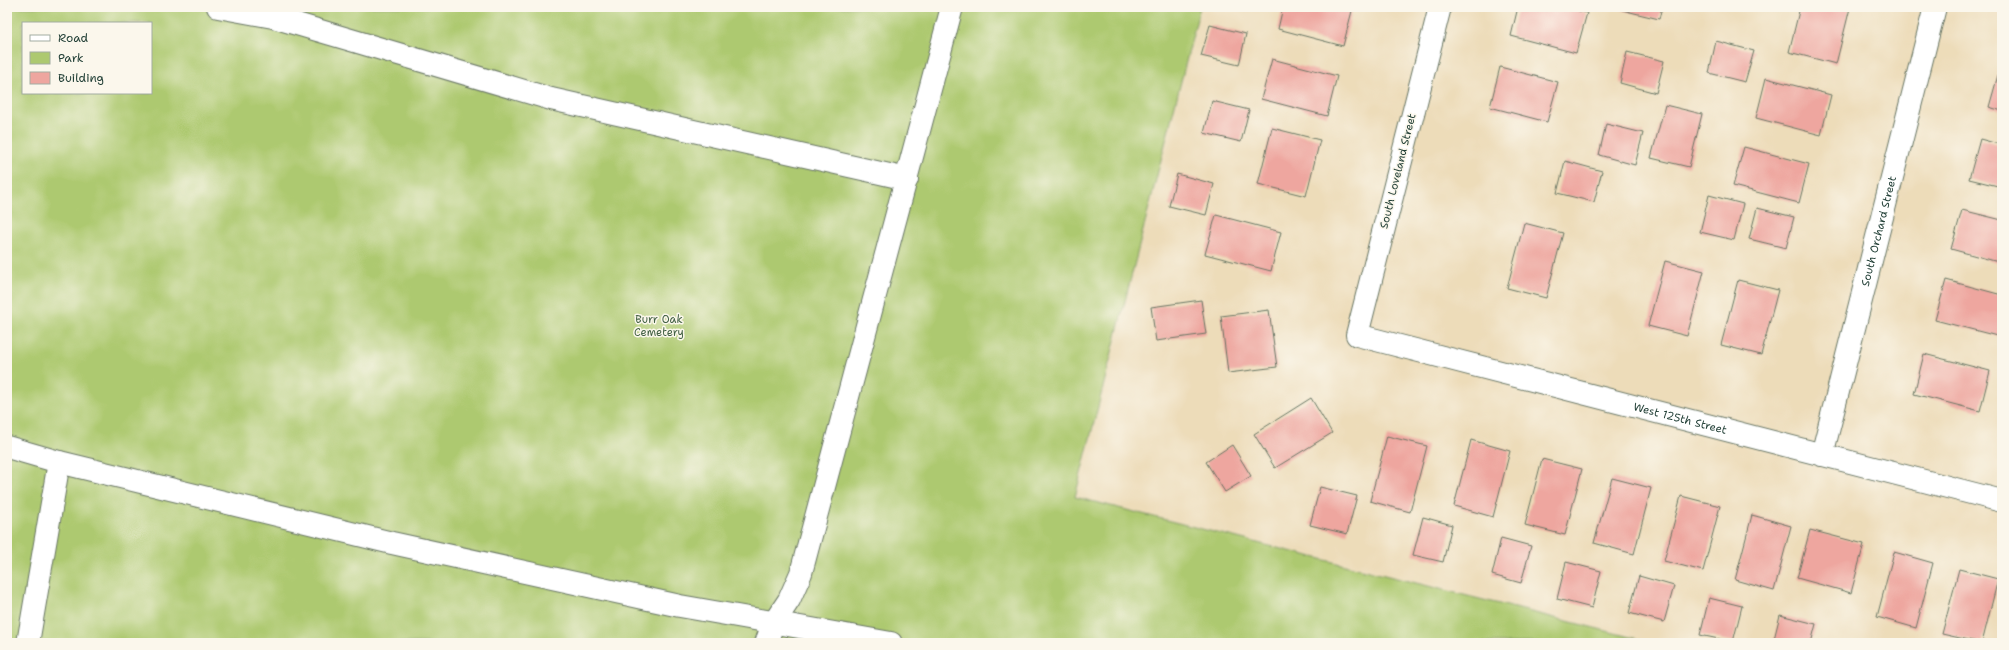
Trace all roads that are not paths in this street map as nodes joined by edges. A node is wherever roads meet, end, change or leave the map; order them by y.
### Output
1 (218, 7) edge
2 (952, 7) edge
3 (1440, 7) edge
4 (1935, 7) edge
5 (907, 178) junction
6 (1357, 335) joint
7 (7, 447) edge
8 (1822, 455) junction
9 (59, 462) junction
10 (2002, 501) edge
11 (770, 633) edge
12 (28, 643) edge
13 (891, 643) edge

1 - 5 street
2 - 5 street
3 - 6 street, South Loveland Street
4 - 8 street, South Orchard Street
5 - 11 street
6 - 8 street, West 125th Street
7 - 9 street
8 - 10 street, West 125th Street
9 - 11 street
9 - 12 street
11 - 13 street

